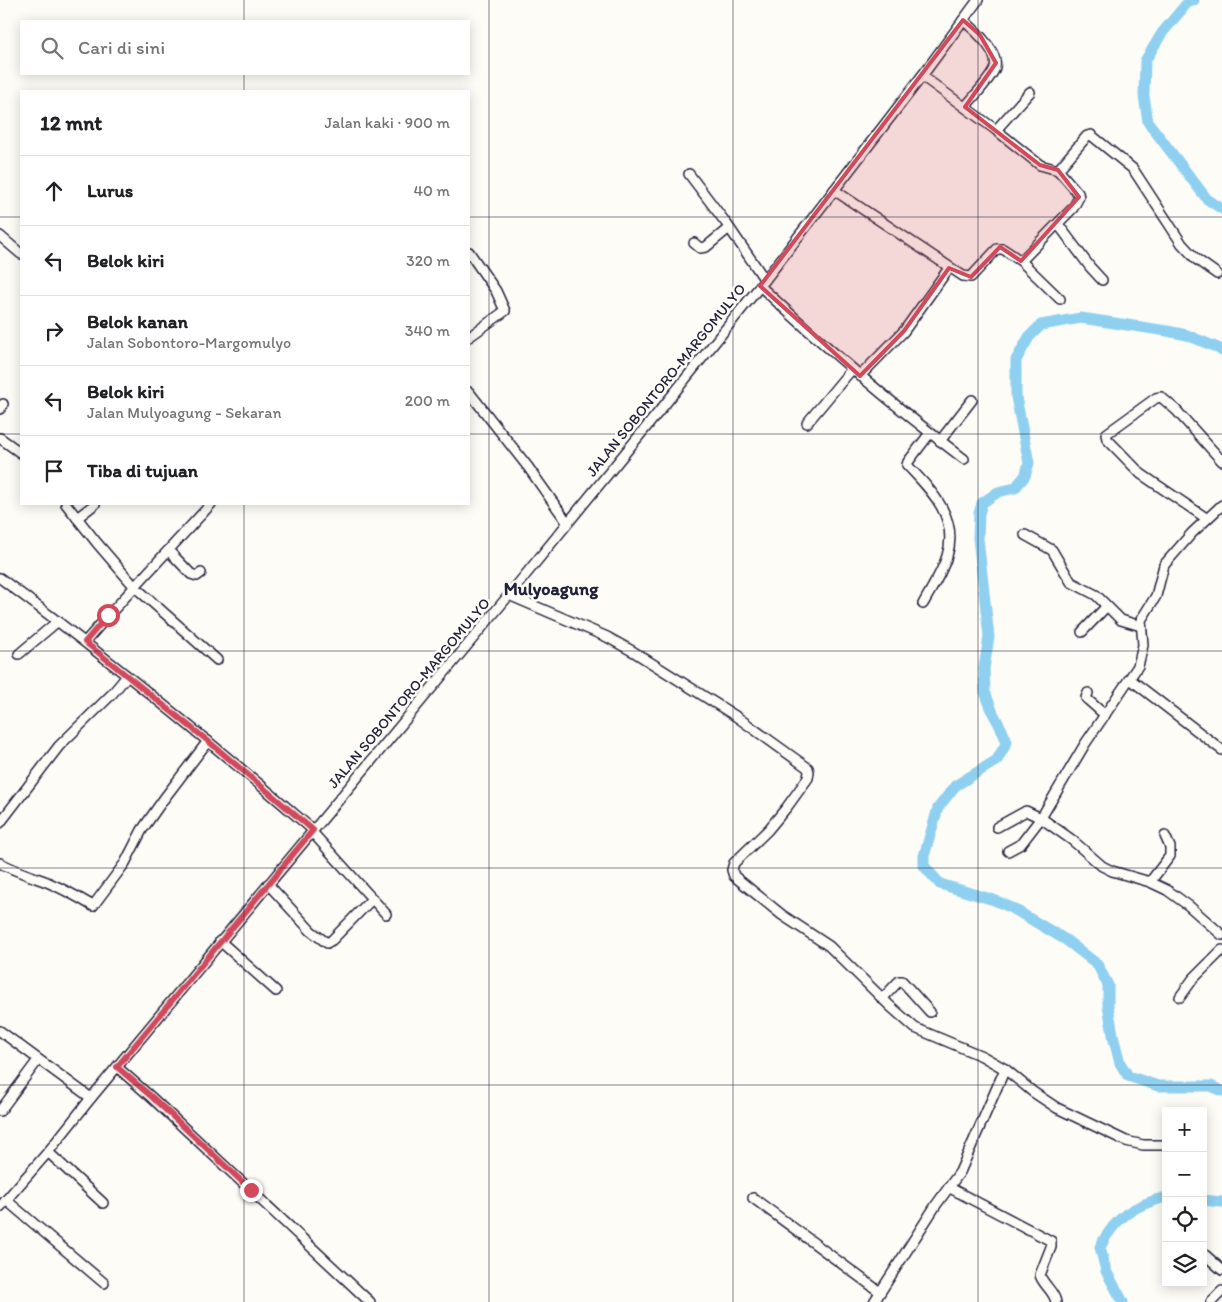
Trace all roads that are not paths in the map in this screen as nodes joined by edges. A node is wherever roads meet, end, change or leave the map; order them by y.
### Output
1 (978, 0) edge
2 (963, 20) junction
3 (922, 76) junction
4 (1030, 92) dead end
5 (965, 107) junction
6 (996, 130) junction
7 (1058, 170) junction
8 (690, 174) dead end
9 (834, 190) junction
10 (1058, 224) junction
11 (729, 228) junction
12 (0, 236) edge
13 (694, 242) dead end
14 (18, 251) edge
15 (470, 253) edge
16 (1021, 261) junction
17 (949, 268) junction
18 (1217, 274) dead end
19 (1102, 280) dead end
20 (762, 283) junction
21 (1060, 299) dead end
22 (470, 337) edge
23 (852, 369) junction
24 (860, 376) junction
25 (470, 393) edge
26 (972, 400) dead end
27 (806, 423) dead end
28 (930, 433) junction
29 (0, 438) edge
30 (940, 441) junction
31 (20, 452) edge
32 (964, 459) dead end
33 (1222, 461) edge
34 (67, 505) edge
35 (93, 505) edge
36 (210, 505) edge
37 (1222, 505) edge
38 (77, 518) junction
39 (1206, 518) junction
40 (567, 522) junction
41 (1025, 534) dead end
42 (168, 551) junction
43 (201, 573) dead end
44 (0, 578) edge
45 (134, 586) junction
46 (509, 595) junction
47 (923, 604) dead end
48 (1106, 607) junction
49 (58, 621) junction
50 (1141, 626) junction
51 (1082, 632) dead end
52 (85, 642) junction
53 (19, 654) dead end
54 (217, 660) dead end
55 (127, 676) junction
56 (1130, 678) junction
57 (1088, 692) dead end
58 (1105, 715) junction
59 (208, 741) junction
60 (1222, 750) edge
61 (1041, 818) junction
62 (0, 823) edge
63 (998, 827) dead end
64 (312, 831) junction
65 (1165, 836) dead end
66 (1008, 851) dead end
67 (0, 863) edge
68 (1150, 882) junction
69 (268, 884) junction
70 (372, 899) junction
71 (386, 914) dead end
72 (1222, 935) edge
73 (220, 941) junction
74 (1222, 950) edge
75 (276, 991) dead end
76 (1180, 997) dead end
77 (882, 999) junction
78 (930, 1012) dead end
79 (0, 1031) edge
80 (38, 1060) junction
81 (117, 1067) junction
82 (1005, 1069) junction
83 (90, 1098) junction
84 (0, 1110) edge
85 (1162, 1145) edge
86 (48, 1152) junction
87 (950, 1188) junction
88 (753, 1198) dead end
89 (103, 1203) dead end
90 (3, 1204) edge
91 (1207, 1257) edge
92 (1222, 1270) edge
93 (104, 1283) dead end
94 (880, 1292) junction
95 (1222, 1292) edge
96 (370, 1302) edge
97 (874, 1302) edge
98 (1056, 1302) edge
99 (1211, 1302) edge

1 - 2 street, JALAN SOBONTORO-MARGOMULYO
2 - 3 street, JALAN SOBONTORO-MARGOMULYO
2 - 5 street
3 - 5 street
3 - 9 street, JALAN SOBONTORO-MARGOMULYO
4 - 6 street
5 - 6 street
6 - 7 street
7 - 10 street
7 - 18 street
8 - 11 street
9 - 17 street
9 - 20 street, JALAN SOBONTORO-MARGOMULYO
10 - 16 street
10 - 19 street
11 - 13 street
11 - 20 street
12 - 14 street
15 - 22 street
16 - 17 street
16 - 21 street
17 - 24 street
20 - 23 street
20 - 40 street, JALAN SOBONTORO-MARGOMULYO
23 - 24 street
23 - 27 street
24 - 28 street
25 - 40 street
26 - 30 street
28 - 30 street
28 - 47 street
29 - 31 street
30 - 32 street
33 - 39 street
34 - 38 street
35 - 38 street
36 - 42 street
37 - 39 street
38 - 45 street
39 - 50 street
40 - 46 street, JALAN SOBONTORO-MARGOMULYO
41 - 48 street
42 - 43 street
42 - 45 street
44 - 49 street
45 - 52 street
45 - 54 street
46 - 64 street, JALAN SOBONTORO-MARGOMULYO
46 - 77 street
48 - 50 street
48 - 51 street
49 - 52 street
49 - 53 street
50 - 56 street
52 - 55 street
55 - 59 street
55 - 62 street
56 - 58 street
56 - 60 street
57 - 58 street
58 - 61 street
59 - 64 street
59 - 67 street
61 - 63 street
61 - 66 street
61 - 68 street
64 - 69 street, JALAN SOBONTORO-MARGOMULYO
64 - 70 street
65 - 68 street
68 - 72 street
69 - 70 street
69 - 73 street, JALAN SOBONTORO-MARGOMULYO
70 - 71 street
73 - 75 street
73 - 81 street, JALAN SOBONTORO-MARGOMULYO
74 - 76 street
77 - 78 street
77 - 82 street
79 - 80 street
80 - 83 street
80 - 84 street
81 - 83 street, JALAN SOBONTORO-MARGOMULYO
81 - 96 street
82 - 85 street
82 - 87 street
83 - 86 street, JALAN SOBONTORO-MARGOMULYO
86 - 89 street
86 - 90 street, JALAN SOBONTORO-MARGOMULYO
87 - 94 street
87 - 98 street
88 - 94 street
90 - 93 street
91 - 92 street
94 - 97 street
95 - 99 street

